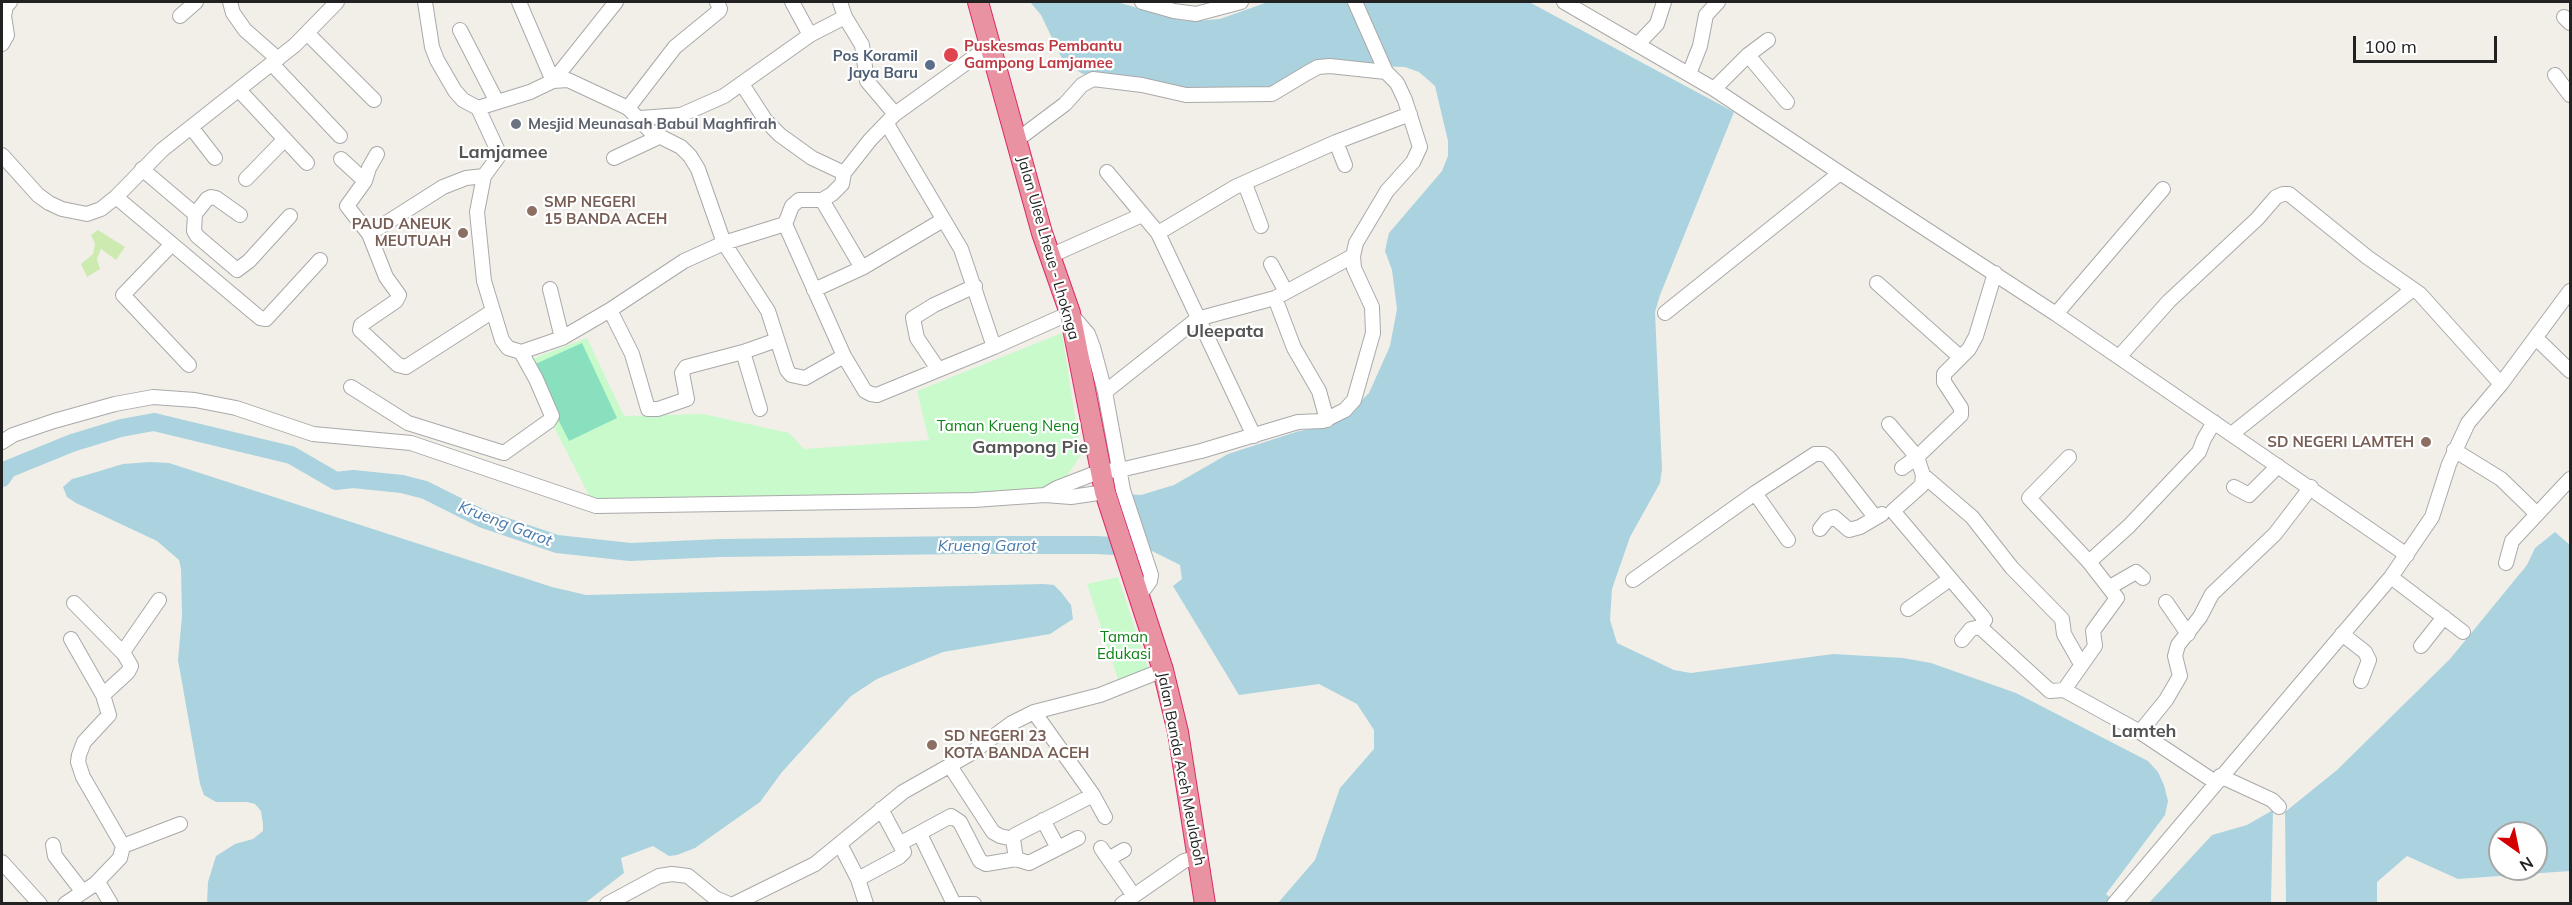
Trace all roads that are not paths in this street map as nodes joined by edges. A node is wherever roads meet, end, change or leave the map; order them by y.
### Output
1 (196, 2) edge
2 (230, 2) edge
3 (337, 2) edge
4 (425, 2) edge
5 (519, 2) edge
6 (616, 2) edge
7 (717, 2) edge
8 (792, 2) edge
9 (840, 2) edge
10 (978, 2) edge
11 (1142, 2) edge
12 (1241, 2) edge
13 (1355, 2) edge
14 (1564, 2) edge
15 (1664, 2) edge
16 (1718, 2) edge
17 (6, 3) edge
18 (180, 16) dead end
19 (845, 17) junction
20 (460, 30) dead end
21 (307, 33) junction
22 (810, 35) junction
23 (1768, 40) dead end
24 (2, 44) edge
25 (1638, 44) junction
26 (991, 45) junction
27 (1748, 55) junction
28 (275, 61) junction
29 (1385, 71) junction
30 (1689, 74) junction
31 (2554, 75) dead end
32 (553, 81) junction
33 (742, 84) junction
34 (1714, 89) junction
35 (239, 90) junction
36 (2571, 94) edge
37 (374, 100) dead end
38 (497, 102) junction
39 (1787, 102) dead end
40 (478, 108) junction
41 (628, 108) junction
42 (1410, 114) junction
43 (640, 118) junction
44 (891, 119) junction
45 (190, 127) junction
46 (340, 136) dead end
47 (659, 137) junction
48 (285, 139) junction
49 (1017, 140) junction
50 (1336, 142) junction
51 (377, 154) dead end
52 (2, 155) edge
53 (215, 158) dead end
54 (614, 158) dead end
55 (341, 159) dead end
56 (307, 163) dead end
57 (1345, 165) dead end
58 (142, 169) junction
59 (1107, 172) dead end
60 (844, 173) junction
61 (1840, 173) junction
62 (484, 176) junction
63 (246, 179) dead end
64 (365, 181) junction
65 (1245, 184) junction
66 (2163, 189) dead end
67 (116, 197) junction
68 (822, 200) junction
69 (195, 214) junction
70 (240, 215) dead end
71 (1142, 215) junction
72 (290, 216) dead end
73 (943, 220) junction
74 (784, 224) junction
75 (1261, 226) dead end
76 (1158, 233) junction
77 (369, 234) junction
78 (724, 243) junction
79 (172, 244) junction
80 (1050, 256) junction
81 (1353, 256) junction
82 (320, 260) dead end
83 (1271, 264) dead end
84 (862, 268) junction
85 (237, 270) junction
86 (1995, 273) junction
87 (1876, 283) dead end
88 (975, 286) junction
89 (223, 287) junction
90 (550, 289) dead end
91 (2413, 289) junction
92 (814, 290) junction
93 (2571, 291) edge
94 (1280, 295) junction
95 (610, 310) junction
96 (492, 311) junction
97 (1070, 313) junction
98 (1665, 313) dead end
99 (2056, 314) junction
100 (1197, 319) junction
101 (562, 338) junction
102 (2536, 338) junction
103 (777, 340) junction
104 (994, 347) junction
105 (521, 352) junction
106 (743, 352) junction
107 (844, 356) junction
108 (1960, 357) junction
109 (2119, 357) junction
110 (189, 364) dead end
111 (938, 369) junction
112 (2571, 371) edge
113 (2501, 384) junction
114 (351, 387) dead end
115 (1105, 392) junction
116 (760, 409) dead end
117 (1327, 420) junction
118 (2214, 422) junction
119 (1889, 424) dead end
120 (2233, 433) junction
121 (1254, 436) junction
122 (2, 442) edge
123 (2454, 450) junction
124 (1917, 457) junction
125 (2069, 457) dead end
126 (2278, 466) junction
127 (1902, 468) dead end
128 (1111, 471) junction
129 (1923, 475) junction
130 (2571, 479) edge
131 (2234, 487) dead end
132 (2311, 487) junction
133 (1111, 493) junction
134 (1755, 493) junction
135 (1045, 495) junction
136 (1893, 511) junction
137 (2537, 514) junction
138 (1875, 516) junction
139 (1820, 529) dead end
140 (1788, 540) dead end
141 (2407, 555) junction
142 (2089, 562) junction
143 (2506, 563) dead end
144 (2391, 577) junction
145 (2143, 578) dead end
146 (1950, 579) junction
147 (1633, 580) dead end
148 (2110, 587) junction
149 (159, 600) dead end
150 (2166, 602) dead end
151 (74, 603) dead end
152 (1908, 609) dead end
153 (2444, 617) junction
154 (1980, 627) junction
155 (2463, 632) dead end
156 (2188, 634) junction
157 (2342, 634) junction
158 (71, 639) dead end
159 (1962, 640) dead end
160 (2421, 646) dead end
161 (124, 654) junction
162 (2081, 664) junction
163 (1163, 670) junction
164 (2361, 681) dead end
165 (2064, 690) junction
166 (103, 695) junction
167 (1034, 712) junction
168 (2140, 732) junction
169 (950, 766) junction
170 (2218, 779) junction
171 (1093, 795) junction
172 (2279, 807) dead end
173 (881, 809) junction
174 (1105, 818) dead end
175 (1043, 820) junction
176 (180, 824) dead end
177 (920, 834) junction
178 (1078, 838) dead end
179 (1013, 840) junction
180 (901, 843) junction
181 (840, 844) junction
182 (53, 845) dead end
183 (123, 846) junction
184 (1058, 848) junction
185 (1124, 850) dead end
186 (1200, 857) junction
187 (1016, 859) junction
188 (2, 862) edge
189 (858, 879) junction
190 (95, 884) junction
191 (82, 891) junction
192 (1134, 896) junction
193 (40, 903) edge
194 (65, 903) edge
195 (111, 903) edge
196 (607, 903) edge
197 (729, 903) edge
198 (734, 903) edge
199 (866, 903) edge
200 (954, 903) edge
201 (962, 903) edge
202 (974, 903) edge
203 (1122, 903) edge
204 (1205, 903) edge
205 (2114, 903) edge

1 - 18 street
2 - 28 street
3 - 21 street
4 - 40 street
5 - 32 street
6 - 32 street
7 - 41 street
8 - 22 street
9 - 19 street
10 - 26 highway, Jalan Ulee Lheue - Lhoknga
11 - 12 street
13 - 29 street
14 - 25 street
15 - 25 street
16 - 30 street
17 - 24 street
19 - 22 street
19 - 44 street
20 - 38 street
21 - 28 street
21 - 37 street
22 - 33 street
23 - 27 street
25 - 30 street
26 - 44 street
26 - 49 highway, Jalan Ulee Lheue - Lhoknga
27 - 34 street
27 - 39 street
28 - 35 street
28 - 46 street
29 - 42 street
29 - 49 street
30 - 34 street
31 - 36 street
32 - 38 street
32 - 41 street
33 - 43 street
33 - 60 street
34 - 61 street
35 - 45 street
35 - 48 street
38 - 40 street
40 - 62 street
41 - 43 street
42 - 50 street
42 - 81 street
43 - 47 street
44 - 60 street
44 - 73 street
45 - 53 street
45 - 58 street
47 - 54 street
47 - 78 street
48 - 56 street
48 - 63 street
49 - 80 highway, Jalan Ulee Lheue - Lhoknga
50 - 57 street
50 - 65 street
51 - 64 street
52 - 67 street
55 - 64 street
58 - 67 street
58 - 69 street
59 - 71 street
60 - 68 street
61 - 86 street
61 - 98 street
62 - 77 street
62 - 96 street
64 - 77 street
65 - 75 street
65 - 76 street
66 - 99 street
67 - 79 street
68 - 74 street
68 - 84 street
69 - 70 street
69 - 85 street
71 - 76 street
71 - 80 street
72 - 85 street
73 - 84 street
73 - 88 street
74 - 78 street
74 - 92 street
76 - 100 street
77 - 96 street
78 - 95 street
78 - 103 street
79 - 89 street
79 - 110 street
80 - 97 highway, Jalan Ulee Lheue - Lhoknga
81 - 94 street
81 - 117 street
82 - 89 street
83 - 94 street
84 - 92 street
85 - 89 street
86 - 99 street
86 - 108 street
87 - 108 street
88 - 104 street
88 - 111 street
90 - 101 street
91 - 109 street
91 - 113 street
91 - 120 street
92 - 107 street
93 - 102 street
94 - 100 street
94 - 117 street
95 - 101 street
95 - 106 street
96 - 105 street
97 - 104 street
97 - 115 street
97 - 128 highway, Jalan Ulee Lheue - Lhoknga
99 - 109 street
100 - 115 street
100 - 121 street
101 - 105 street
102 - 112 street
102 - 113 street
103 - 106 street
103 - 107 street
104 - 111 street
105 - 114 street
106 - 116 street
107 - 111 street
108 - 124 street
109 - 118 street
113 - 123 street
115 - 128 street
117 - 121 street
118 - 120 street
118 - 142 street
119 - 124 street
120 - 126 street
121 - 128 street
122 - 135 street
123 - 137 street
123 - 141 street
124 - 127 street
124 - 129 street
125 - 142 street
126 - 131 street
126 - 132 street
128 - 133 highway, Jalan Ulee Lheue - Lhoknga
128 - 135 street
129 - 136 street
129 - 162 street
130 - 137 street
132 - 141 street
132 - 156 street
133 - 135 street
133 - 163 highway, Jalan Banda Aceh Meulaboh
134 - 138 street
134 - 140 street
134 - 147 street
136 - 138 street
136 - 146 street
137 - 143 street
138 - 139 street
141 - 144 street
142 - 148 street
144 - 153 street
144 - 157 street
145 - 148 street
146 - 152 street
146 - 154 street
148 - 162 street
149 - 161 street
150 - 156 street
151 - 161 street
153 - 155 street
153 - 160 street
154 - 159 street
154 - 165 street
156 - 168 street
157 - 164 street
157 - 170 street
158 - 166 street
161 - 166 street
162 - 165 street
163 - 167 street
163 - 186 highway, Jalan Banda Aceh Meulaboh
165 - 168 street
166 - 183 street
167 - 169 street
167 - 171 street
168 - 170 street
169 - 173 street
169 - 179 street
170 - 172 street
170 - 205 street
171 - 174 street
171 - 175 street
173 - 180 street
173 - 181 street
175 - 179 street
175 - 184 street
176 - 183 street
177 - 180 street
177 - 187 street
177 - 200 street
178 - 184 street
179 - 187 street
180 - 189 street
181 - 189 street
181 - 198 street
182 - 191 street
183 - 190 street
184 - 187 street
185 - 192 street
186 - 192 street
186 - 204 highway, Jalan Banda Aceh Meulaboh
188 - 193 street
189 - 199 street
190 - 191 street
190 - 195 street
191 - 194 street
192 - 203 street
196 - 197 street
201 - 202 street

